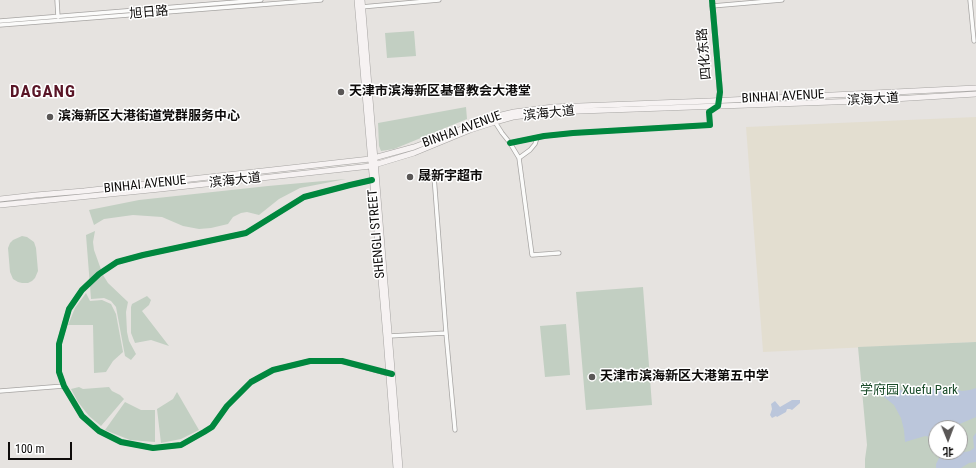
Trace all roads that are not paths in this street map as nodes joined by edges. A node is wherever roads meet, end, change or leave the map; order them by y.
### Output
1 (56, 0) edge
2 (261, 0) edge
3 (309, 0) edge
4 (321, 0) edge
5 (357, 0) edge
6 (362, 0) edge
7 (439, 0) edge
8 (782, 0) edge
9 (970, 0) edge
10 (712, 3) edge
11 (361, 7) junction
12 (58, 18) junction
13 (0, 21) edge
14 (0, 25) edge
15 (974, 41) dead end
16 (976, 88) edge
17 (976, 94) edge
18 (718, 103) junction
19 (495, 122) junction
20 (537, 138) junction
21 (510, 143) junction
22 (519, 158) junction
23 (372, 159) junction
24 (373, 165) junction
25 (434, 176) dead end
26 (372, 180) junction
27 (0, 199) edge
28 (0, 205) edge
29 (559, 253) dead end
30 (446, 333) junction
31 (388, 337) junction
32 (390, 374) junction
33 (64, 386) junction
34 (0, 391) edge
35 (455, 430) dead end
36 (396, 468) edge
37 (400, 468) edge

1 - 12 street
2 - 12 street, 旭日路
3 - 4 street, 旭日路
3 - 12 street, 旭日路
5 - 11 main road, SHENGLI STREET
6 - 11 main road, SHENGLI STREET
7 - 11 street
8 - 10 street
9 - 15 street
10 - 18 main road, 四化东路
11 - 23 main road, SHENGLI STREET
12 - 13 street, 旭日路
12 - 14 street, 旭日路
16 - 18 main road, BINHAI AVENUE
17 - 18 main road, 滨海大道
18 - 19 main road, 滨海大道
18 - 20 street
18 - 23 main road, BINHAI AVENUE
19 - 21 street
19 - 24 main road, 滨海大道
20 - 21 street
20 - 22 street
21 - 22 street
22 - 29 street
23 - 24 main road, SHENGLI STREET
23 - 27 main road, BINHAI AVENUE
24 - 26 main road, SHENGLI STREET
24 - 28 main road, 滨海大道
24 - 31 main road, SHENGLI STREET
25 - 30 street
26 - 31 main road, SHENGLI STREET
26 - 33 street
30 - 31 street
30 - 35 street
31 - 32 main road, SHENGLI STREET
32 - 33 street
32 - 36 main road, SHENGLI STREET
32 - 37 main road, SHENGLI STREET
33 - 34 street

